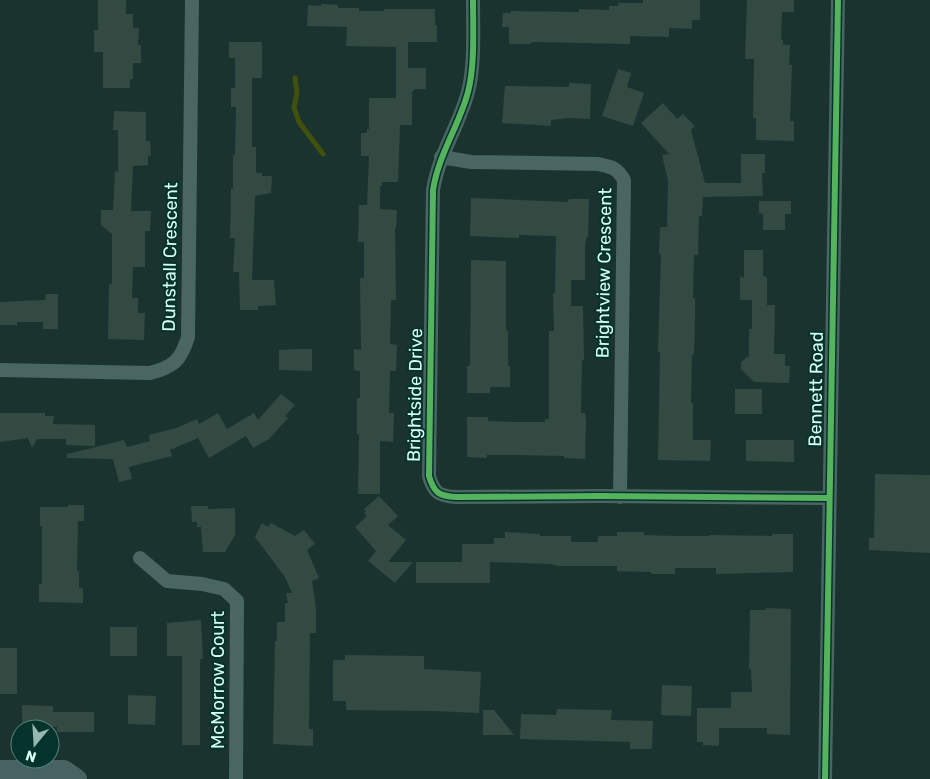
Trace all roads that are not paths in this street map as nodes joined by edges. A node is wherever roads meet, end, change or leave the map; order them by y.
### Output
1 (192, 0) edge
2 (473, 0) edge
3 (838, 0) edge
4 (441, 157) junction
5 (0, 370) edge
6 (620, 497) junction
7 (829, 498) junction
8 (140, 558) dead end
9 (0, 770) edge
10 (77, 779) edge
11 (236, 779) edge
12 (825, 779) edge

1 - 5 street, Dunstall Crescent
2 - 4 street, Brightside Drive
3 - 7 street, Bennett Road
4 - 6 street, Brightview Crescent
4 - 6 street, Brightside Drive
6 - 7 street, Brightside Drive
7 - 12 street, Bennett Road
8 - 11 street, McMorrow Court
9 - 10 main road

